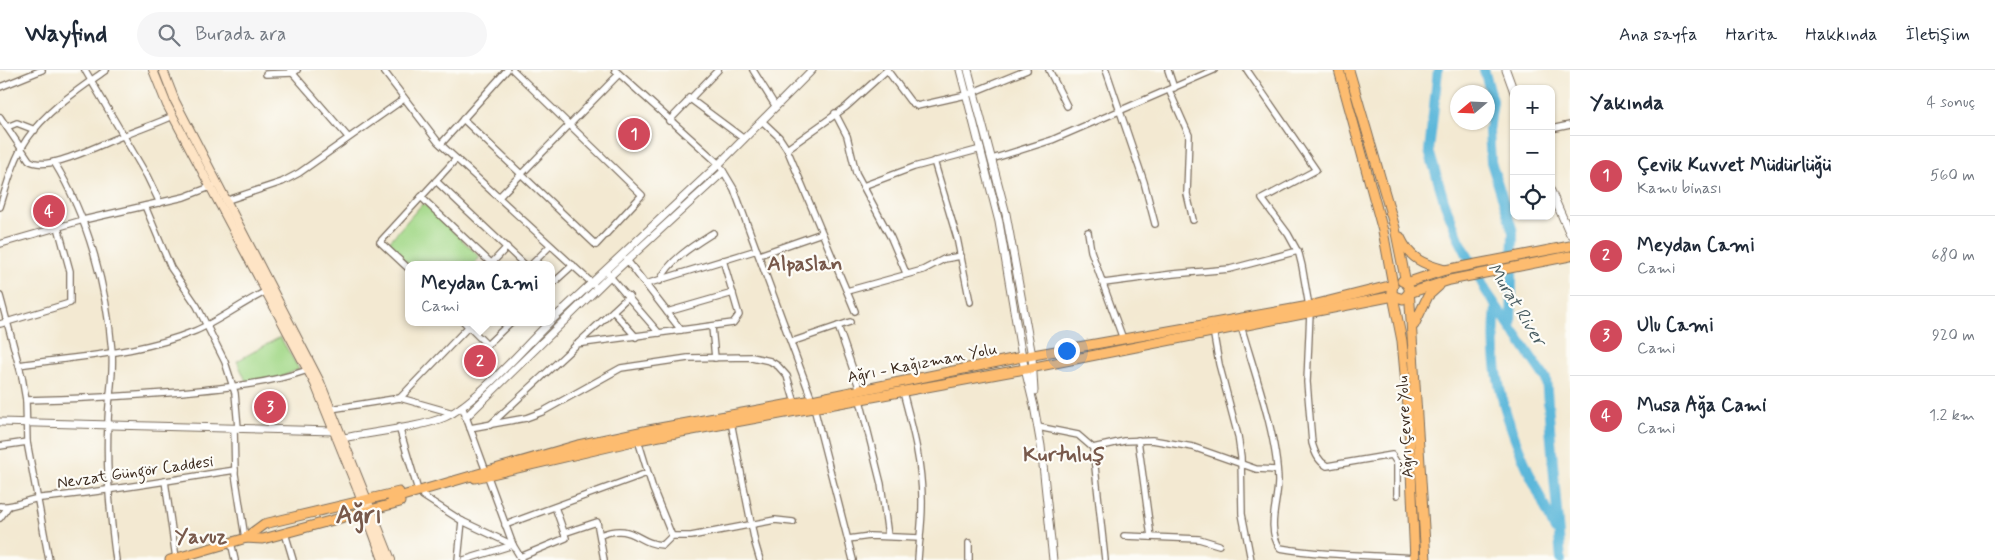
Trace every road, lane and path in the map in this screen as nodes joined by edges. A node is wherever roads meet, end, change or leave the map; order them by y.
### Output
1 (42, 70) edge
2 (85, 70) edge
3 (106, 70) edge
4 (153, 70) edge
5 (163, 70) edge
6 (383, 70) edge
7 (507, 70) edge
8 (513, 70) edge
9 (718, 70) edge
10 (753, 70) edge
11 (812, 70) edge
12 (887, 70) edge
13 (960, 70) edge
14 (968, 70) edge
15 (1027, 70) edge
16 (1049, 70) edge
17 (1106, 70) edge
18 (1168, 70) edge
19 (1214, 70) edge
20 (1247, 70) edge
21 (1339, 70) edge
22 (1349, 70) edge
23 (1506, 70) edge
24 (293, 71) edge
25 (617, 72) edge
26 (500, 73) edge
27 (266, 74) dead end
28 (92, 80) junction
29 (1511, 85) edge
30 (0, 87) edge
31 (1172, 89) junction
32 (970, 93) junction
33 (689, 98) junction
34 (404, 99) junction
35 (776, 106) junction
36 (1067, 106) dead end
37 (1120, 112) junction
38 (835, 113) junction
39 (173, 116) junction
40 (0, 117) edge
41 (463, 119) junction
42 (762, 120) junction
43 (668, 121) junction
44 (1570, 124) edge
45 (569, 126) junction
46 (8, 127) junction
47 (1555, 128) edge
48 (34, 130) junction
49 (123, 135) junction
50 (348, 137) junction
51 (744, 139) junction
52 (441, 144) junction
53 (787, 149) junction
54 (981, 149) junction
55 (21, 150) junction
56 (456, 159) junction
57 (992, 159) junction
58 (934, 161) junction
59 (54, 162) junction
60 (719, 164) junction
61 (724, 172) junction
62 (522, 174) junction
63 (436, 181) junction
64 (219, 183) junction
65 (863, 186) junction
66 (210, 187) junction
67 (421, 197) junction
68 (499, 197) junction
69 (1555, 199) edge
70 (228, 200) junction
71 (160, 203) junction
72 (146, 206) junction
73 (0, 208) edge
74 (84, 220) junction
75 (1193, 220) dead end
76 (1154, 224) dead end
77 (58, 227) junction
78 (1395, 228) junction
79 (1088, 232) dead end
80 (713, 233) dead end
81 (822, 234) junction
82 (1570, 234) edge
83 (0, 244) edge
84 (550, 246) junction
85 (1568, 247) edge
86 (507, 248) junction
87 (1298, 251) junction
88 (758, 253) junction
89 (961, 256) junction
90 (1569, 256) edge
91 (625, 258) junction
92 (724, 260) junction
93 (487, 261) edge
94 (493, 261) edge
95 (521, 261) edge
96 (535, 261) edge
97 (405, 265) edge
98 (573, 265) junction
99 (1446, 270) junction
100 (608, 274) junction
101 (906, 274) junction
102 (1450, 280) junction
103 (555, 281) edge
104 (660, 281) junction
105 (1104, 283) junction
106 (1406, 283) junction
107 (646, 284) junction
108 (1394, 285) junction
109 (595, 286) junction
110 (269, 290) junction
111 (847, 290) junction
112 (733, 293) junction
113 (1409, 293) junction
114 (0, 296) edge
115 (629, 296) junction
116 (1394, 296) junction
117 (970, 302) dead end
118 (1309, 309) junction
119 (613, 311) junction
120 (855, 311) dead end
121 (667, 312) junction
122 (555, 317) edge
123 (7, 322) junction
124 (850, 322) dead end
125 (0, 324) edge
126 (206, 325) junction
127 (467, 326) edge
128 (471, 326) edge
129 (507, 326) edge
130 (545, 326) edge
131 (838, 326) junction
132 (1241, 326) junction
133 (712, 327) junction
134 (1413, 327) junction
135 (681, 330) junction
136 (1214, 330) junction
137 (659, 333) junction
138 (636, 337) junction
139 (1123, 339) junction
140 (791, 342) junction
141 (576, 344) junction
142 (112, 354) junction
143 (1032, 356) junction
144 (1022, 357) junction
145 (715, 358) junction
146 (19, 365) junction
147 (1029, 368) junction
148 (308, 370) junction
149 (233, 386) junction
150 (860, 390) junction
151 (904, 392) junction
152 (110, 398) junction
153 (400, 398) junction
154 (26, 400) junction
155 (860, 400) junction
156 (795, 403) junction
157 (813, 404) junction
158 (462, 406) junction
159 (331, 409) junction
160 (453, 413) junction
161 (466, 417) junction
162 (0, 422) edge
163 (26, 422) junction
164 (731, 422) junction
165 (108, 424) junction
166 (490, 426) junction
167 (399, 427) junction
168 (1038, 427) junction
169 (236, 428) junction
170 (470, 428) junction
171 (334, 431) junction
172 (344, 438) junction
173 (638, 440) junction
174 (1138, 440) junction
175 (27, 442) junction
176 (0, 446) edge
177 (1092, 448) junction
178 (1242, 464) junction
179 (235, 470) junction
180 (1277, 470) junction
181 (487, 473) junction
182 (647, 473) junction
183 (165, 481) junction
184 (417, 487) junction
185 (110, 490) junction
186 (1397, 495) dead end
187 (423, 496) junction
188 (38, 498) junction
189 (365, 499) junction
190 (392, 499) tunnel mouth
191 (0, 506) edge
192 (8, 507) junction
193 (555, 508) junction
194 (368, 509) junction
195 (337, 513) tunnel mouth
196 (0, 518) edge
197 (462, 521) junction
198 (794, 522) dead end
199 (505, 525) junction
200 (752, 526) junction
201 (285, 533) junction
202 (564, 533) junction
203 (600, 535) junction
204 (672, 536) junction
205 (888, 536) junction
206 (1124, 536) dead end
207 (1152, 537) junction
208 (245, 538) junction
209 (920, 538) junction
210 (848, 539) junction
211 (230, 542) junction
212 (969, 543) dead end
213 (1219, 544) dead end
214 (513, 545) junction
215 (172, 559) edge
216 (521, 559) edge
217 (1415, 559) edge
218 (49, 560) edge
219 (116, 560) edge
220 (236, 560) edge
221 (292, 560) edge
222 (383, 560) edge
223 (391, 560) edge
224 (458, 560) edge
225 (464, 560) edge
226 (604, 560) edge
227 (760, 560) edge
228 (853, 560) edge
229 (918, 560) edge
230 (970, 560) edge
231 (1053, 560) edge
232 (1104, 560) edge
233 (1251, 560) edge
234 (1426, 560) edge

1 - 30 street
2 - 28 street
3 - 28 street
4 - 39 main road
5 - 64 main road
6 - 34 street
7 - 26 street
8 - 45 street
9 - 33 street
10 - 35 street
11 - 35 street
12 - 32 street
12 - 38 street
13 - 32 street
14 - 32 street
15 - 32 street
16 - 36 street
17 - 37 street
18 - 31 street
19 - 31 street
20 - 87 street
21 - 108 main road, Ağrı Çevre Yolu
22 - 78 main road, Ağrı Çevre Yolu
23 - 29 street
24 - 27 street
24 - 50 street
25 - 43 street
25 - 45 street
26 - 41 street
28 - 48 street
28 - 49 street
31 - 37 street
31 - 75 street
32 - 54 street
32 - 57 street
33 - 43 street
33 - 51 street
34 - 50 street
34 - 52 street
35 - 42 street
37 - 57 street
37 - 76 street
38 - 53 street
38 - 65 street
39 - 49 street
39 - 66 main road
40 - 46 street
41 - 52 street
41 - 62 street
42 - 51 street
42 - 53 street
43 - 60 street
44 - 47 street
45 - 62 street
45 - 62 street
46 - 48 street
46 - 55 street
48 - 55 street
49 - 59 street
49 - 71 street
50 - 70 street
51 - 60 street
52 - 56 street
53 - 81 street
54 - 58 street
54 - 144 street
55 - 59 street
55 - 73 street
56 - 63 street
56 - 68 street
57 - 143 street
58 - 65 street
58 - 89 street
59 - 74 street
60 - 61 street
60 - 91 street
61 - 88 street
61 - 91 street
62 - 68 street
63 - 67 street
63 - 86 street
64 - 66 street
64 - 70 main road
65 - 101 street
66 - 71 street
66 - 110 main road
67 - 93 street
67 - 97 street
68 - 84 street
69 - 82 street
70 - 110 main road
71 - 72 street
72 - 74 street
72 - 126 street
74 - 77 street
74 - 142 street
77 - 83 street
77 - 123 street
78 - 99 main road
78 - 106 main road, Ağrı Çevre Yolu
79 - 105 street
80 - 104 street
81 - 88 street
81 - 111 street
84 - 96 street
84 - 98 street
85 - 99 main road
86 - 94 street
86 - 95 street
87 - 105 street
87 - 118 street
88 - 92 street
88 - 140 street
89 - 101 street
89 - 117 street
90 - 102 main road
91 - 100 street
91 - 107 street
92 - 104 street
92 - 112 street
98 - 103 street
98 - 109 street
99 - 106 main road
100 - 109 street
100 - 115 street
101 - 111 street
102 - 113 main road
102 - 134 main road
104 - 107 street
105 - 139 street
106 - 108 main road
106 - 113 main road, Ağrı Çevre Yolu
107 - 121 street
108 - 116 main road, Ağrı Çevre Yolu
108 - 118 main road, Ağrı - Kağızman Yolu
109 - 122 street
109 - 161 street
110 - 126 street
110 - 148 main road
110 - 159 main road
111 - 120 street
112 - 121 street
112 - 133 street
113 - 116 main road
113 - 134 main road, Ağrı Çevre Yolu
114 - 123 street
115 - 119 street
115 - 137 street
116 - 118 main road, Ağrı - Kağızman Yolu
116 - 217 main road, Ağrı Çevre Yolu
118 - 132 main road, Ağrı - Kağızman Yolu
118 - 139 main road, Ağrı - Kağızman Yolu
118 - 186 street
119 - 138 street
119 - 141 street
121 - 135 street
123 - 125 street
123 - 146 street
124 - 131 street
126 - 142 street
126 - 149 street
127 - 153 street
128 - 129 street
130 - 158 street
131 - 140 street
131 - 150 street
132 - 136 main road, Ağrı - Kağızman Yolu
132 - 180 street
133 - 135 street
133 - 145 street
134 - 234 main road, Ağrı Çevre Yolu
135 - 137 street
136 - 147 main road, Ağrı - Kağızman Yolu
136 - 178 street
137 - 138 street
138 - 141 street
139 - 143 main road, Ağrı - Kağızman Yolu
140 - 157 street
141 - 166 street
142 - 146 street
142 - 152 street
143 - 144 main road, Ağrı - Kağızman Yolu
143 - 147 street
144 - 147 street
144 - 150 main road, Ağrı - Kağızman Yolu
145 - 156 street
145 - 166 street
146 - 154 street
147 - 151 main road, Ağrı - Kağızman Yolu
147 - 168 street
148 - 149 street
148 - 171 main road
149 - 152 street
149 - 169 street
150 - 157 main road, Ağrı - Kağızman Yolu
151 - 155 main road, Ağrı - Kağızman Yolu
151 - 209 street
152 - 154 street
152 - 165 street
153 - 159 street
153 - 160 street
154 - 163 street
155 - 157 main road, Ağrı - Kağızman Yolu
155 - 205 street
156 - 157 main road, Ağrı - Kağızman Yolu
156 - 181 main road, Ağrı - Kağızman Yolu
157 - 164 main road, Ağrı - Kağızman Yolu
157 - 210 street
158 - 160 street
158 - 161 street
159 - 172 main road
160 - 167 street
161 - 170 street
162 - 163 street
163 - 165 street
163 - 175 street
164 - 173 main road, Ağrı - Kağızman Yolu
164 - 200 street
165 - 169 street
165 - 185 street
166 - 170 street
167 - 172 street
167 - 184 street
168 - 177 street
168 - 231 street
169 - 171 street
169 - 179 street
170 - 181 street
171 - 189 main road
172 - 189 main road
173 - 181 main road, Ağrı - Kağızman Yolu
173 - 182 street
174 - 177 street
174 - 178 street
174 - 207 street
175 - 176 street
175 - 188 street
177 - 232 street
178 - 180 street
178 - 233 street
179 - 183 street, Nevzat Güngör Caddesi
179 - 208 street
180 - 217 street
181 - 184 main road
181 - 187 main road
181 - 190 main road, Ağrı - Kağızman Yolu
181 - 199 street
182 - 193 street
182 - 204 street
183 - 185 street, Nevzat Güngör Caddesi
183 - 215 street
184 - 189 main road
185 - 188 street, Nevzat Güngör Caddesi
185 - 219 street
187 - 194 main road
187 - 197 street
188 - 192 street, Nevzat Güngör Caddesi
188 - 218 street
189 - 194 main road
189 - 208 main road
191 - 192 street
192 - 196 street
193 - 199 street
193 - 202 street
194 - 201 main road
194 - 222 main road
194 - 223 main road
195 - 208 main road
197 - 214 street
197 - 224 street
198 - 200 street
199 - 214 street
200 - 204 street
200 - 227 street
201 - 208 main road
201 - 221 street
202 - 203 street
202 - 216 street
203 - 204 street
203 - 226 street
205 - 209 street
205 - 210 street
206 - 207 street
207 - 213 street
208 - 211 main road
209 - 229 street
210 - 228 street
211 - 215 main road
211 - 220 street
212 - 230 street
214 - 216 street
214 - 225 street

